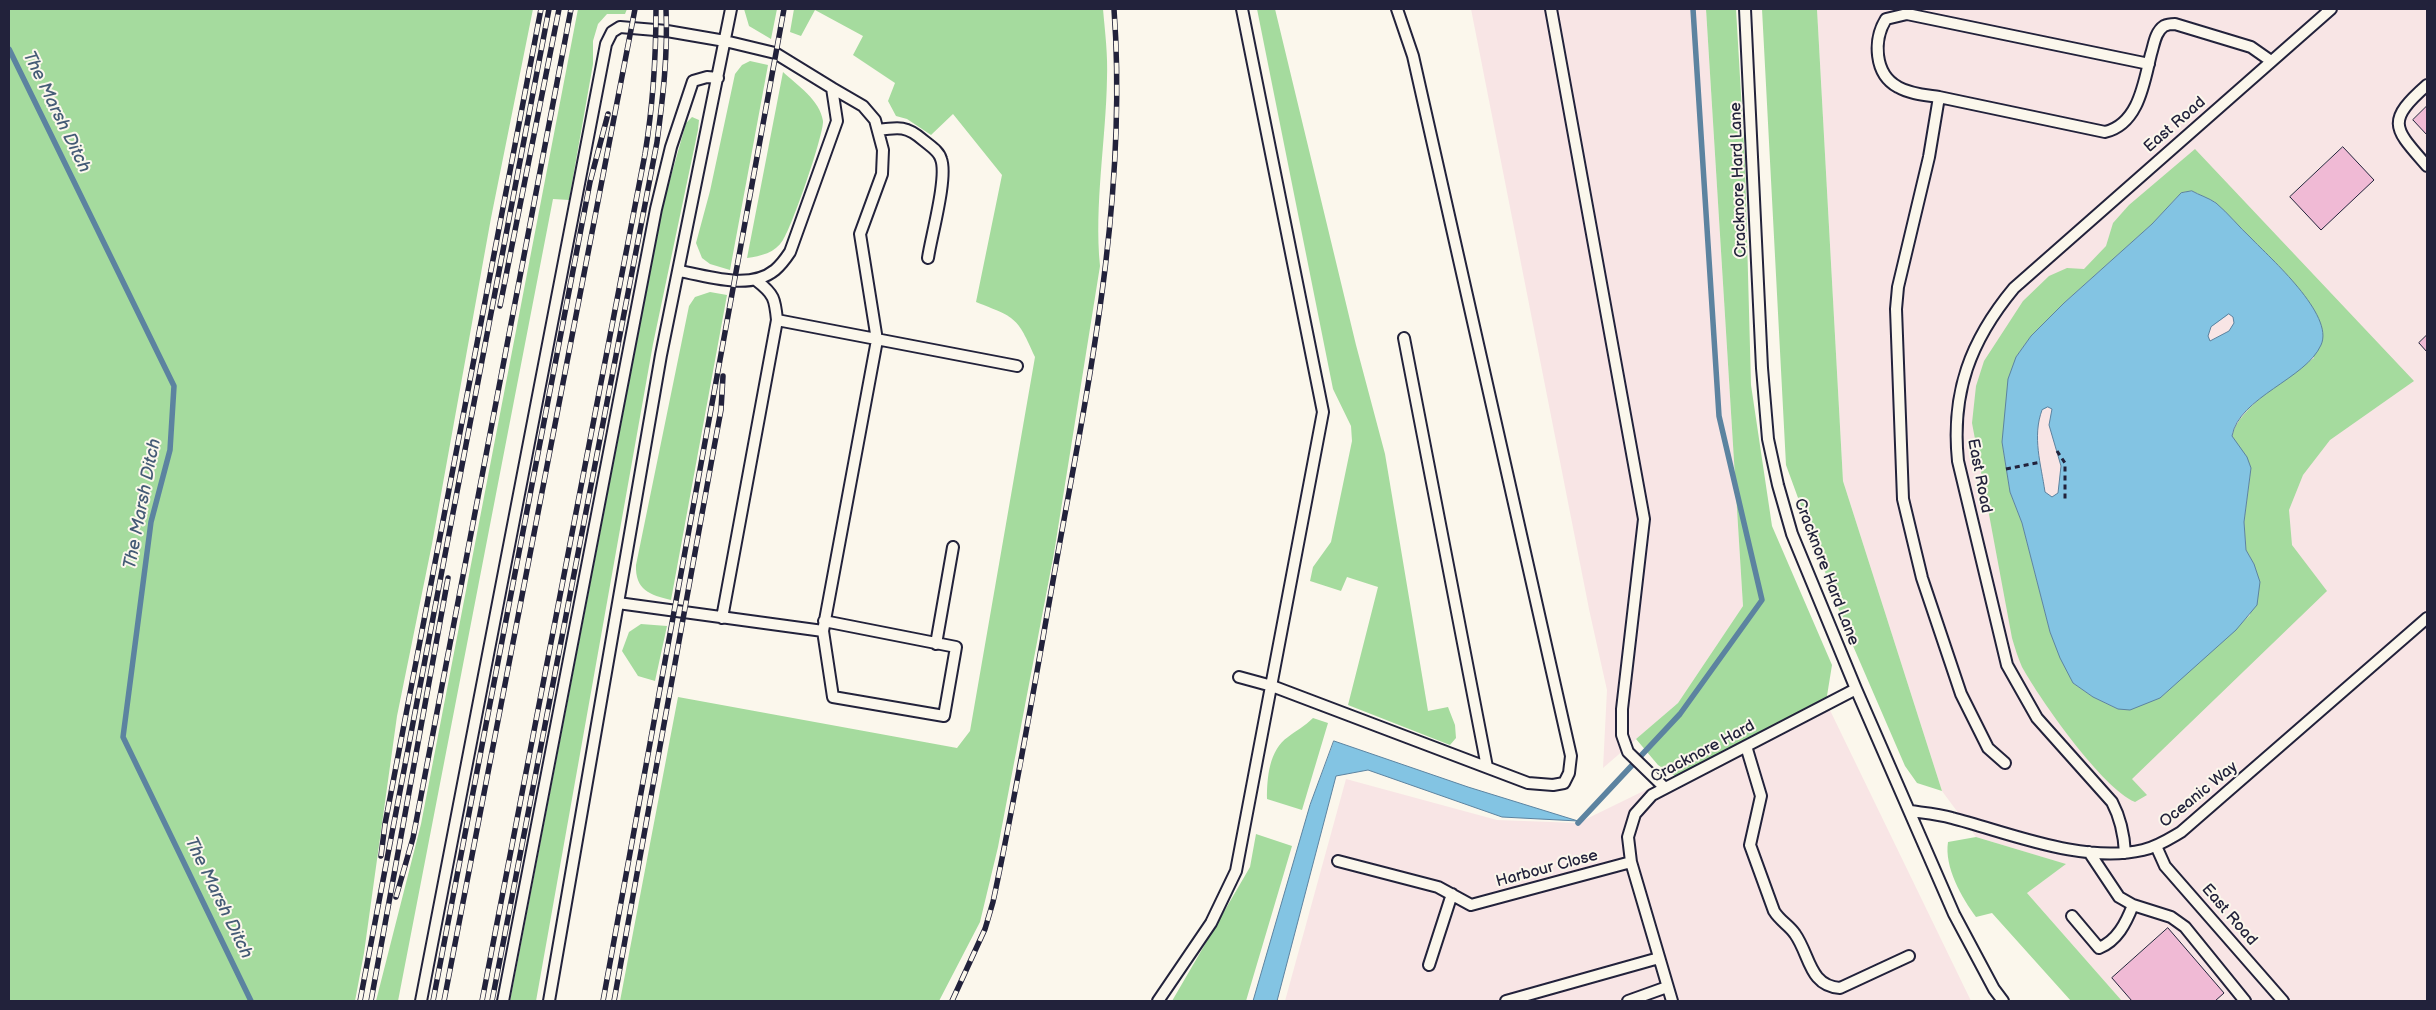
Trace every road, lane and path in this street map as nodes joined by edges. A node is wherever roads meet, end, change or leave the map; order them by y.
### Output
1 (731, 9) edge
2 (1242, 9) edge
3 (1397, 9) edge
4 (1551, 9) edge
5 (1745, 9) edge
6 (2331, 9) edge
7 (1887, 14) edge
8 (725, 41) junction
9 (2271, 61) junction
10 (2149, 64) junction
11 (718, 78) junction
12 (2427, 85) edge
13 (832, 88) junction
14 (1939, 98) junction
15 (878, 130) junction
16 (2427, 166) edge
17 (928, 258) dead end
18 (679, 271) junction
19 (757, 281) junction
20 (777, 320) junction
21 (1404, 338) dead end
22 (877, 340) junction
23 (1017, 366) dead end
24 (2057, 451) dead end
25 (2041, 462) dead end
26 (2006, 469) dead end
27 (2065, 500) dead end
28 (953, 547) dead end
29 (618, 603) junction
30 (722, 618) junction
31 (2427, 618) edge
32 (824, 626) junction
33 (936, 644) junction
34 (1238, 677) dead end
35 (1272, 686) junction
36 (1856, 689) junction
37 (1746, 746) junction
38 (2005, 763) dead end
39 (1487, 767) junction
40 (1665, 788) junction
41 (1910, 811) junction
42 (2156, 846) junction
43 (2089, 852) junction
44 (2125, 853) junction
45 (1338, 861) dead end
46 (1631, 862) junction
47 (1452, 894) junction
48 (2133, 906) junction
49 (2072, 916) dead end
50 (1909, 956) dead end
51 (1659, 958) junction
52 (1429, 965) dead end
53 (1667, 987) junction
54 (421, 1001) edge
55 (503, 1001) edge
56 (549, 1001) edge
57 (1158, 1001) edge
58 (1506, 1001) edge
59 (1628, 1001) edge
60 (1672, 1001) edge
61 (2003, 1001) edge
62 (2245, 1001) edge
63 (2283, 1001) edge

1 - 8 lane
2 - 35 lane
3 - 39 lane
4 - 40 lane
5 - 36 lane, Cracknore Hard Lane
6 - 9 lane, East Road
7 - 10 lane
7 - 14 lane
8 - 11 lane
8 - 13 lane
8 - 54 lane
9 - 10 lane
9 - 44 lane, East Road
10 - 14 lane
11 - 18 lane
11 - 55 lane
12 - 16 lane
13 - 15 lane
13 - 19 lane
14 - 38 lane
15 - 17 lane
15 - 22 lane
18 - 19 lane
18 - 29 lane
19 - 20 lane
20 - 22 lane
20 - 30 lane
21 - 39 lane
22 - 23 lane
22 - 32 lane
24 - 27 path
25 - 26 path
28 - 33 lane
29 - 30 lane
29 - 56 lane
30 - 32 lane
31 - 42 lane, Oceanic Way
32 - 33 lane
32 - 33 lane
34 - 35 lane
35 - 39 lane
35 - 57 lane
36 - 37 lane, Cracknore Hard
36 - 41 lane, Cracknore Hard Lane
37 - 40 lane, Cracknore Hard
37 - 50 lane
40 - 46 lane, Cracknore Hard
41 - 43 lane, Oceanic Way
41 - 61 lane, Cracknore Hard Lane
42 - 44 lane, Oceanic Way
42 - 63 lane, East Road
43 - 44 lane, Oceanic Way
43 - 48 lane
45 - 47 lane
46 - 47 lane, Harbour Close
46 - 51 lane, Cracknore Hard
47 - 52 lane
48 - 49 lane
48 - 62 lane
51 - 53 lane, Cracknore Hard
51 - 58 lane
53 - 59 lane
53 - 60 lane, Cracknore Hard

